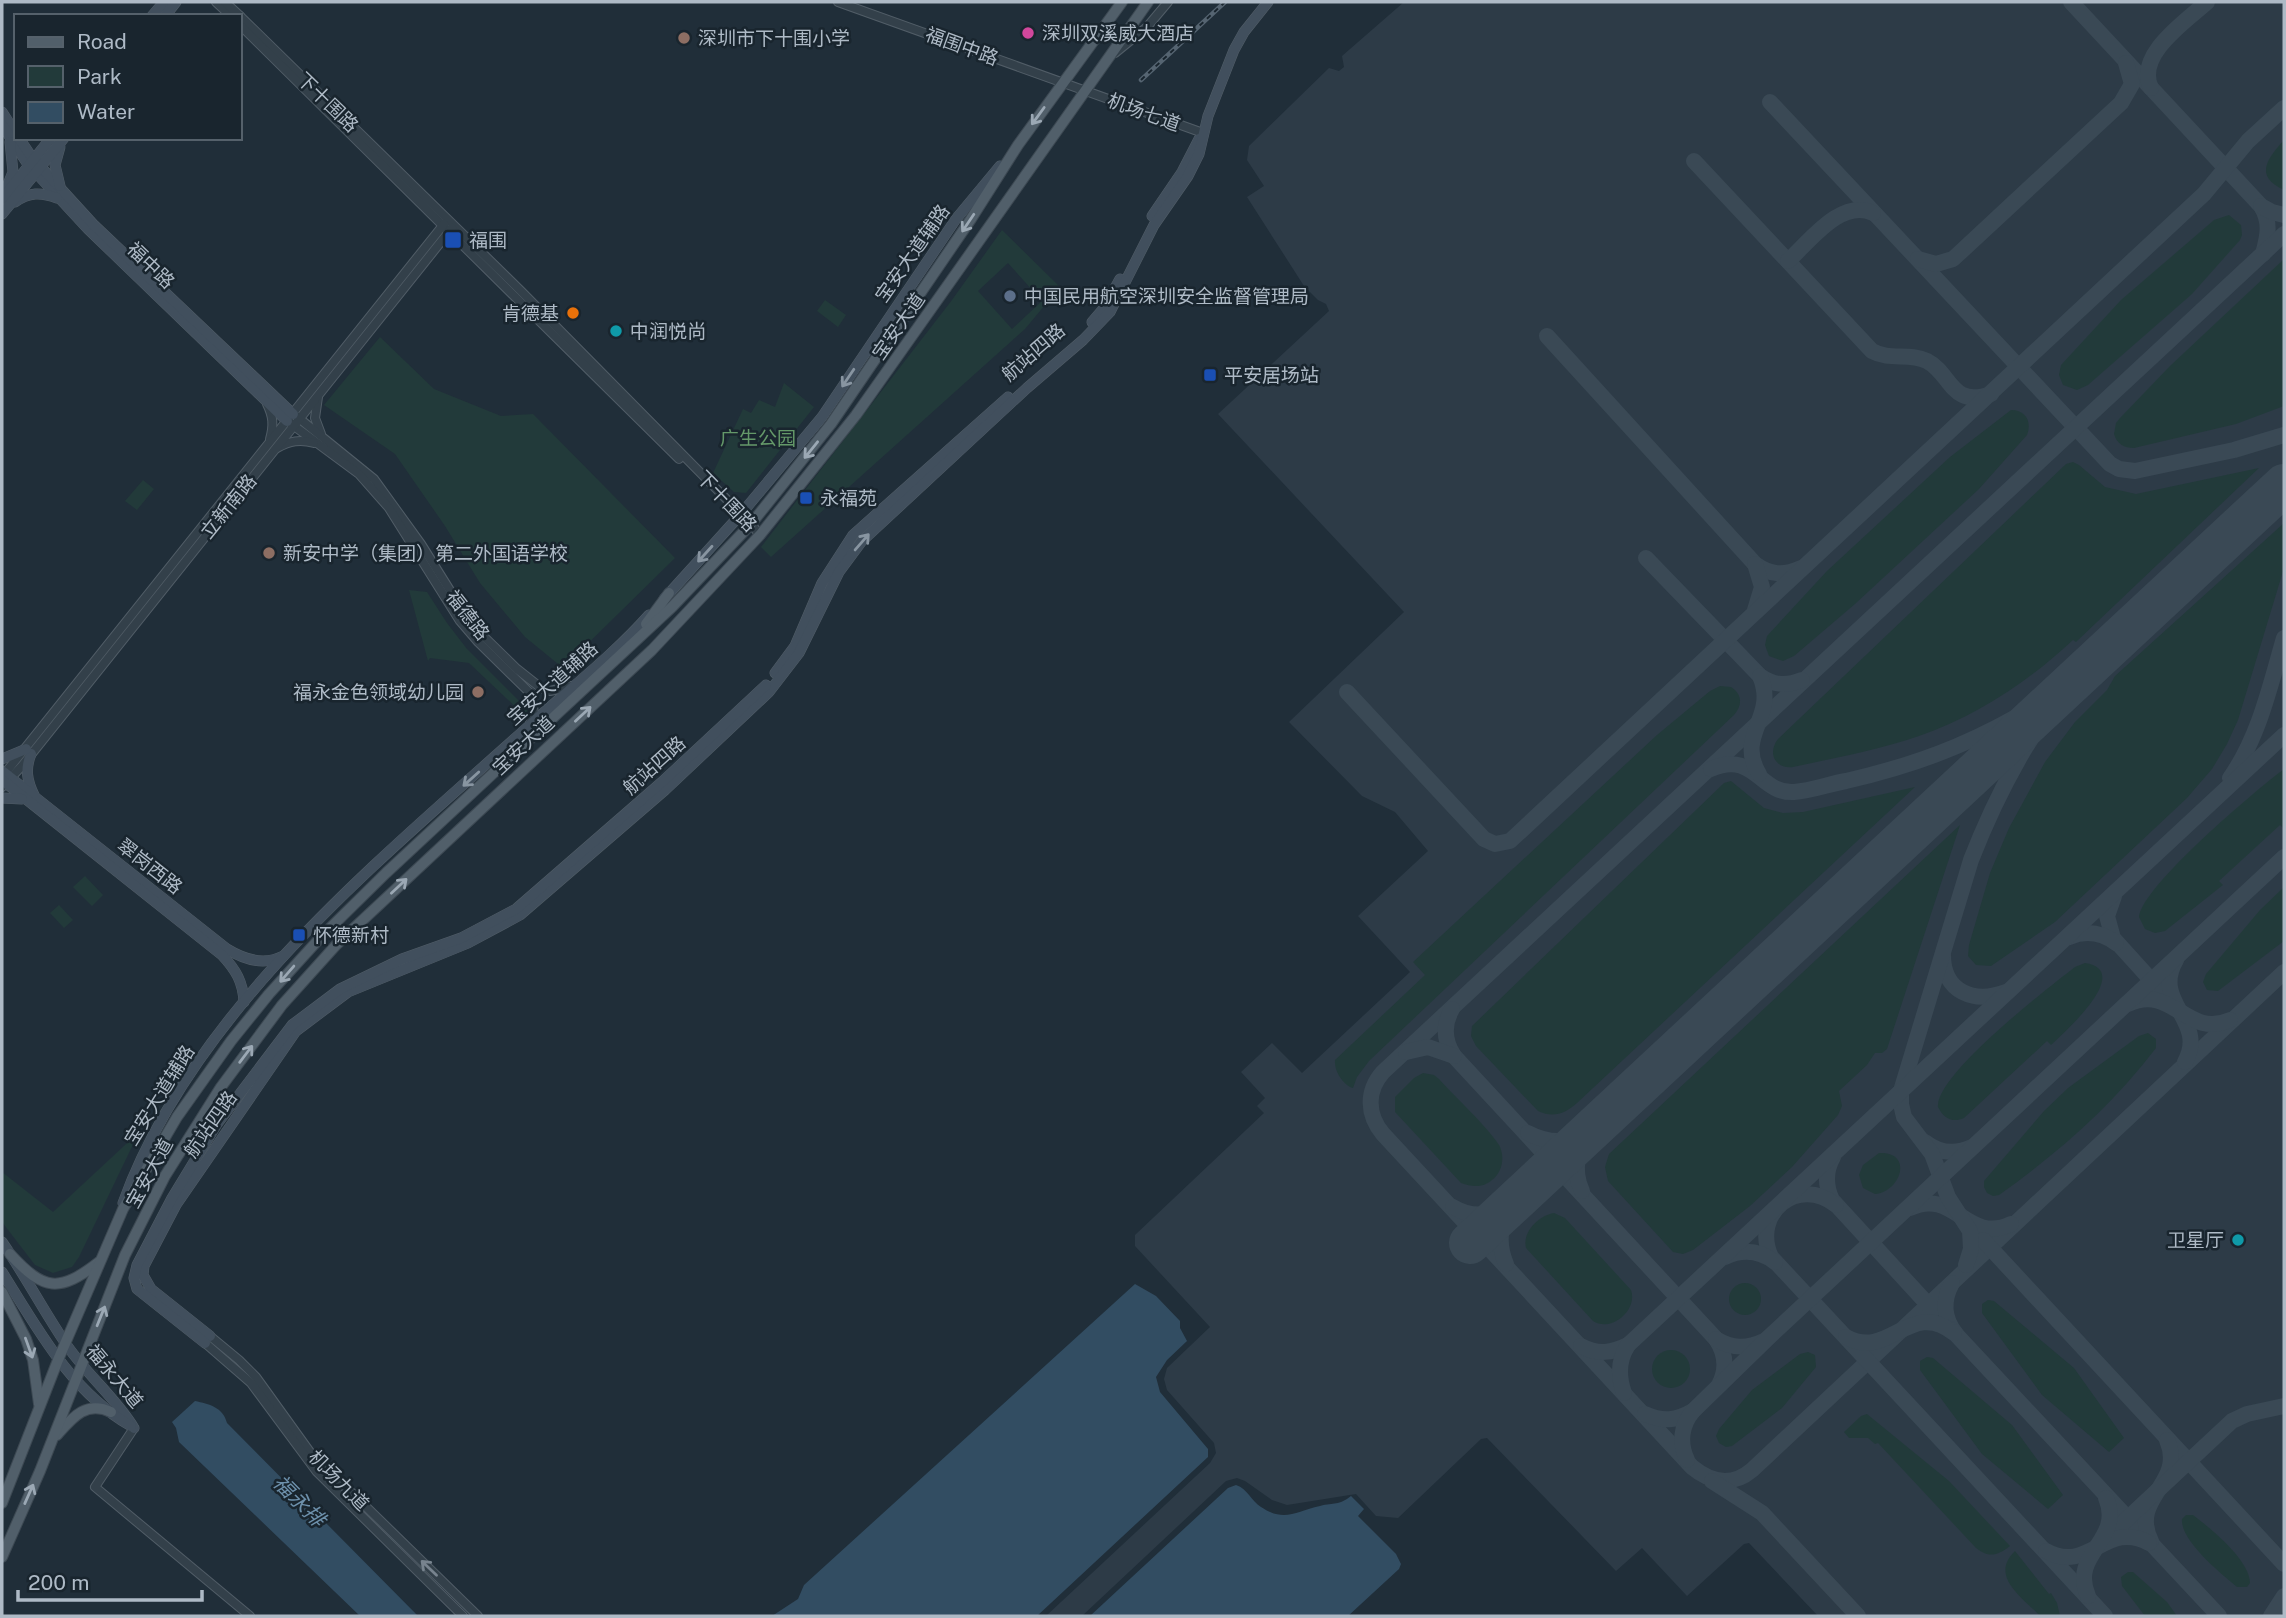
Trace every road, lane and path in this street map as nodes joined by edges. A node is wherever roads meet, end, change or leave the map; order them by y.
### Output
1 (216, 2) edge
2 (225, 2) edge
3 (838, 2) edge
4 (1120, 2) edge
5 (1148, 2) edge
6 (1168, 2) edge
7 (1268, 2) edge
8 (229, 14) edge
9 (238, 14) edge
10 (242, 18) edge
11 (242, 27) edge
12 (1105, 62) junction
13 (1063, 82) junction
14 (1086, 90) junction
15 (2, 112) edge
16 (12, 132) edge
17 (1203, 133) junction
18 (17, 140) edge
19 (50, 140) edge
20 (62, 140) edge
21 (63, 140) edge
22 (1018, 145) junction
23 (35, 166) junction
24 (61, 194) junction
25 (2, 198) edge
26 (3, 213) edge
27 (449, 225) junction
28 (321, 390) junction
29 (259, 394) junction
30 (309, 395) junction
31 (276, 398) junction
32 (293, 420) junction
33 (324, 444) junction
34 (265, 455) junction
35 (740, 516) junction
36 (749, 525) junction
37 (760, 536) junction
38 (669, 593) junction
39 (627, 649) junction
40 (523, 680) junction
41 (578, 683) junction
42 (527, 728) junction
43 (29, 752) junction
44 (2, 759) edge
45 (4, 779) edge
46 (2, 798) edge
47 (33, 800) junction
48 (286, 954) junction
49 (244, 1002) junction
50 (110, 1238) junction
51 (2, 1242) edge
52 (10, 1254) junction
53 (101, 1260) junction
54 (2, 1272) edge
55 (2, 1292) edge
56 (207, 1340) junction
57 (65, 1343) junction
58 (58, 1360) junction
59 (81, 1365) junction
60 (76, 1380) junction
61 (39, 1408) junction
62 (111, 1412) junction
63 (134, 1428) junction
64 (50, 1443) junction
65 (2, 1503) edge
66 (2, 1557) edge
67 (250, 1616) edge
68 (463, 1616) edge
69 (478, 1616) edge

1 - 8 street
2 - 9 street, 下十围路
3 - 13 street, 福围中路
4 - 13 main road, 宝安大道
5 - 12 main road, 宝安大道
6 - 12 street
7 - 17 main road, 航站四路
10 - 27 street, 下十围路
11 - 27 street, 下十围路
12 - 14 main road, 宝安大道
13 - 14 street, 福围中路
13 -> 22 main road, 宝安大道
14 - 17 street, 机场七道
14 - 37 main road, 宝安大道
15 - 16 main road, 福中路
16 - 25 main road
17 - 56 main road, 航站四路
18 - 23 main road, 福中路
19 - 23 main road
20 - 23 main road
21 - 24 main road
22 -> 35 main road, 宝安大道辅路
22 -> 36 main road, 宝安大道
23 - 24 main road, 福中路
23 - 25 main road
23 - 26 main road
24 - 26 main road
24 - 29 main road, 福中路
24 - 31 main road, 福中路
27 - 28 street, 立新南路
27 - 30 street, 立新南路
27 - 35 street, 下十围路
28 - 32 street, 立新南路
28 - 33 street
29 - 32 main road, 福中路
29 - 34 street
30 - 31 street
30 - 32 street, 立新南路
31 - 32 main road, 福中路
32 - 33 street, 福德路
32 - 34 street, 立新南路
33 - 34 street
33 - 40 street, 福德路
34 - 43 street, 立新南路
35 - 36 street, 下十围路
35 -> 38 main road, 宝安大道辅路
36 - 37 street, 下十围路
36 - 39 main road, 宝安大道
59 -> 37 main road, 宝安大道
38 - 39 main road
38 - 41 main road, 宝安大道辅路
39 -> 50 main road, 宝安大道
40 - 41 street, 福德路
40 - 42 street, 福德路
41 - 42 main road, 宝安大道辅路
42 -> 48 main road, 宝安大道辅路
43 - 44 main road
43 - 45 street, 立新南路
43 - 47 main road
45 - 47 main road, 翠岗西路
46 - 47 main road
47 - 48 main road, 翠岗西路
47 - 49 main road, 翠岗西路
48 - 49 main road, 宝安大道辅路
49 - 50 main road, 宝安大道辅路
50 - 53 main road, 宝安大道
51 - 52 main road, 福永大道
52 - 53 main road
52 - 57 main road, 福永大道
53 - 57 main road, 宝安大道
54 - 58 main road, 福永大道
55 -> 61 main road
56 - 68 street, 机场九道
69 -> 56 street, 机场九道
57 - 58 main road, 宝安大道
57 - 59 main road, 福永大道
58 - 60 main road, 福永大道
58 - 61 main road, 宝安大道
59 - 60 main road, 宝安大道
59 - 63 main road, 福永大道
60 - 62 main road, 福永大道
60 - 64 main road, 宝安大道
61 - 65 main road, 宝安大道
62 - 63 main road, 福永大道
62 - 64 main road
63 - 67 street
66 -> 64 main road, 宝安大道

